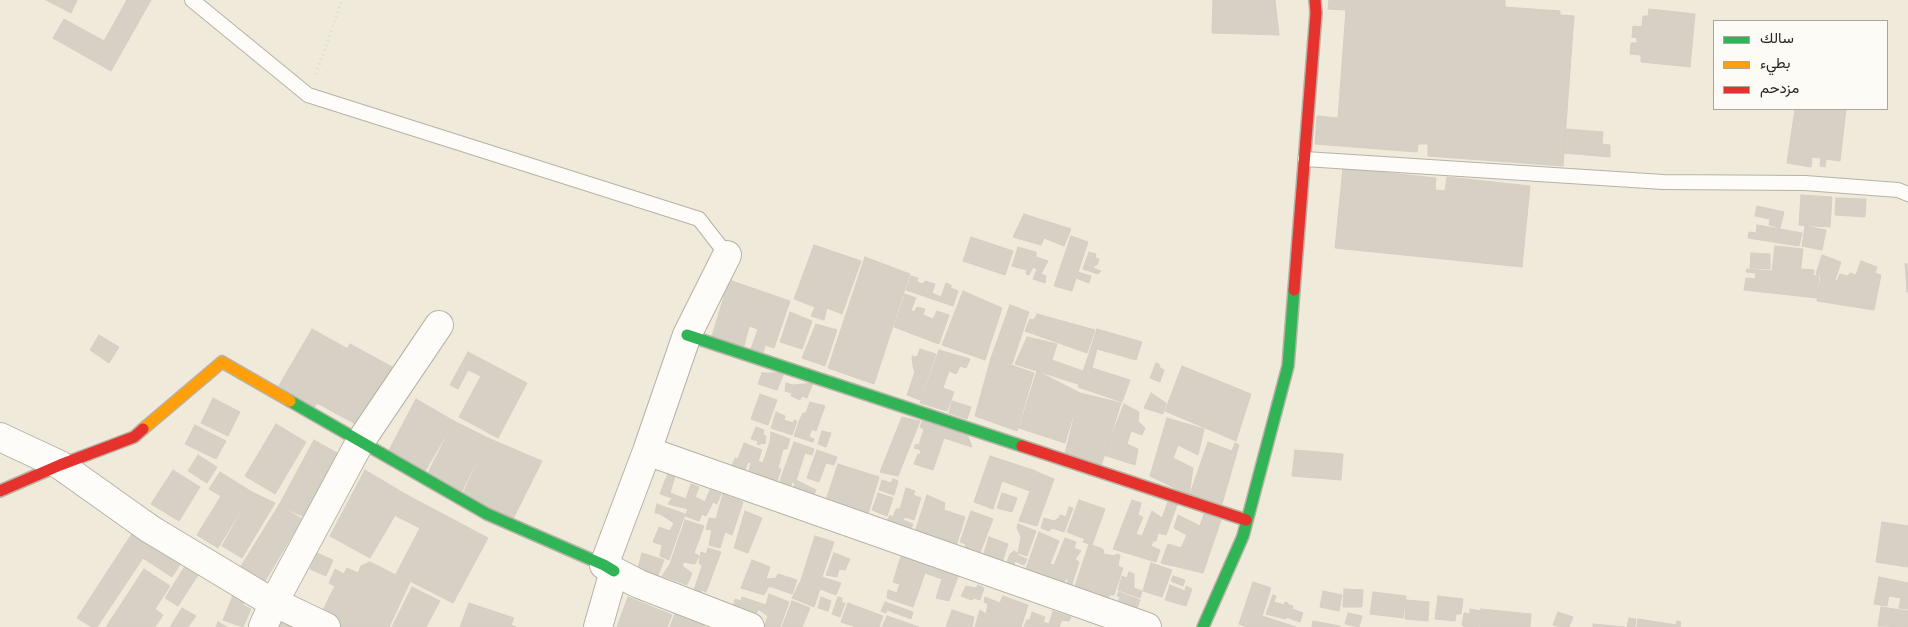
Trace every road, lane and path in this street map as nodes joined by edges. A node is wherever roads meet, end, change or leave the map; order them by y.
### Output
1 (192, 0) edge
2 (342, 0) edge
3 (1315, 0) edge
4 (308, 95) junction
5 (1305, 159) junction
6 (1908, 194) edge
7 (727, 255) joint
8 (438, 325) dead end
9 (687, 335) junction
10 (0, 437) edge
11 (360, 442) junction
12 (647, 450) junction
13 (60, 465) junction
14 (0, 490) edge
15 (1246, 520) junction
16 (609, 568) junction
17 (274, 602) junction
18 (263, 627) edge
19 (326, 627) edge
20 (598, 627) edge
21 (750, 627) edge
22 (1147, 627) edge
23 (1203, 627) edge

1 - 4 lane
2 - 4 path
3 - 5 street
4 - 7 lane
5 - 6 lane
5 - 15 street
7 - 9 street
8 - 11 street
9 - 12 street
9 - 15 street
10 - 13 street
11 - 13 street
11 - 16 street
11 - 17 street
12 - 16 street
12 - 22 street
13 - 14 street
13 - 17 street
15 - 23 street
16 - 20 street
16 - 21 street
17 - 18 street
17 - 19 street

